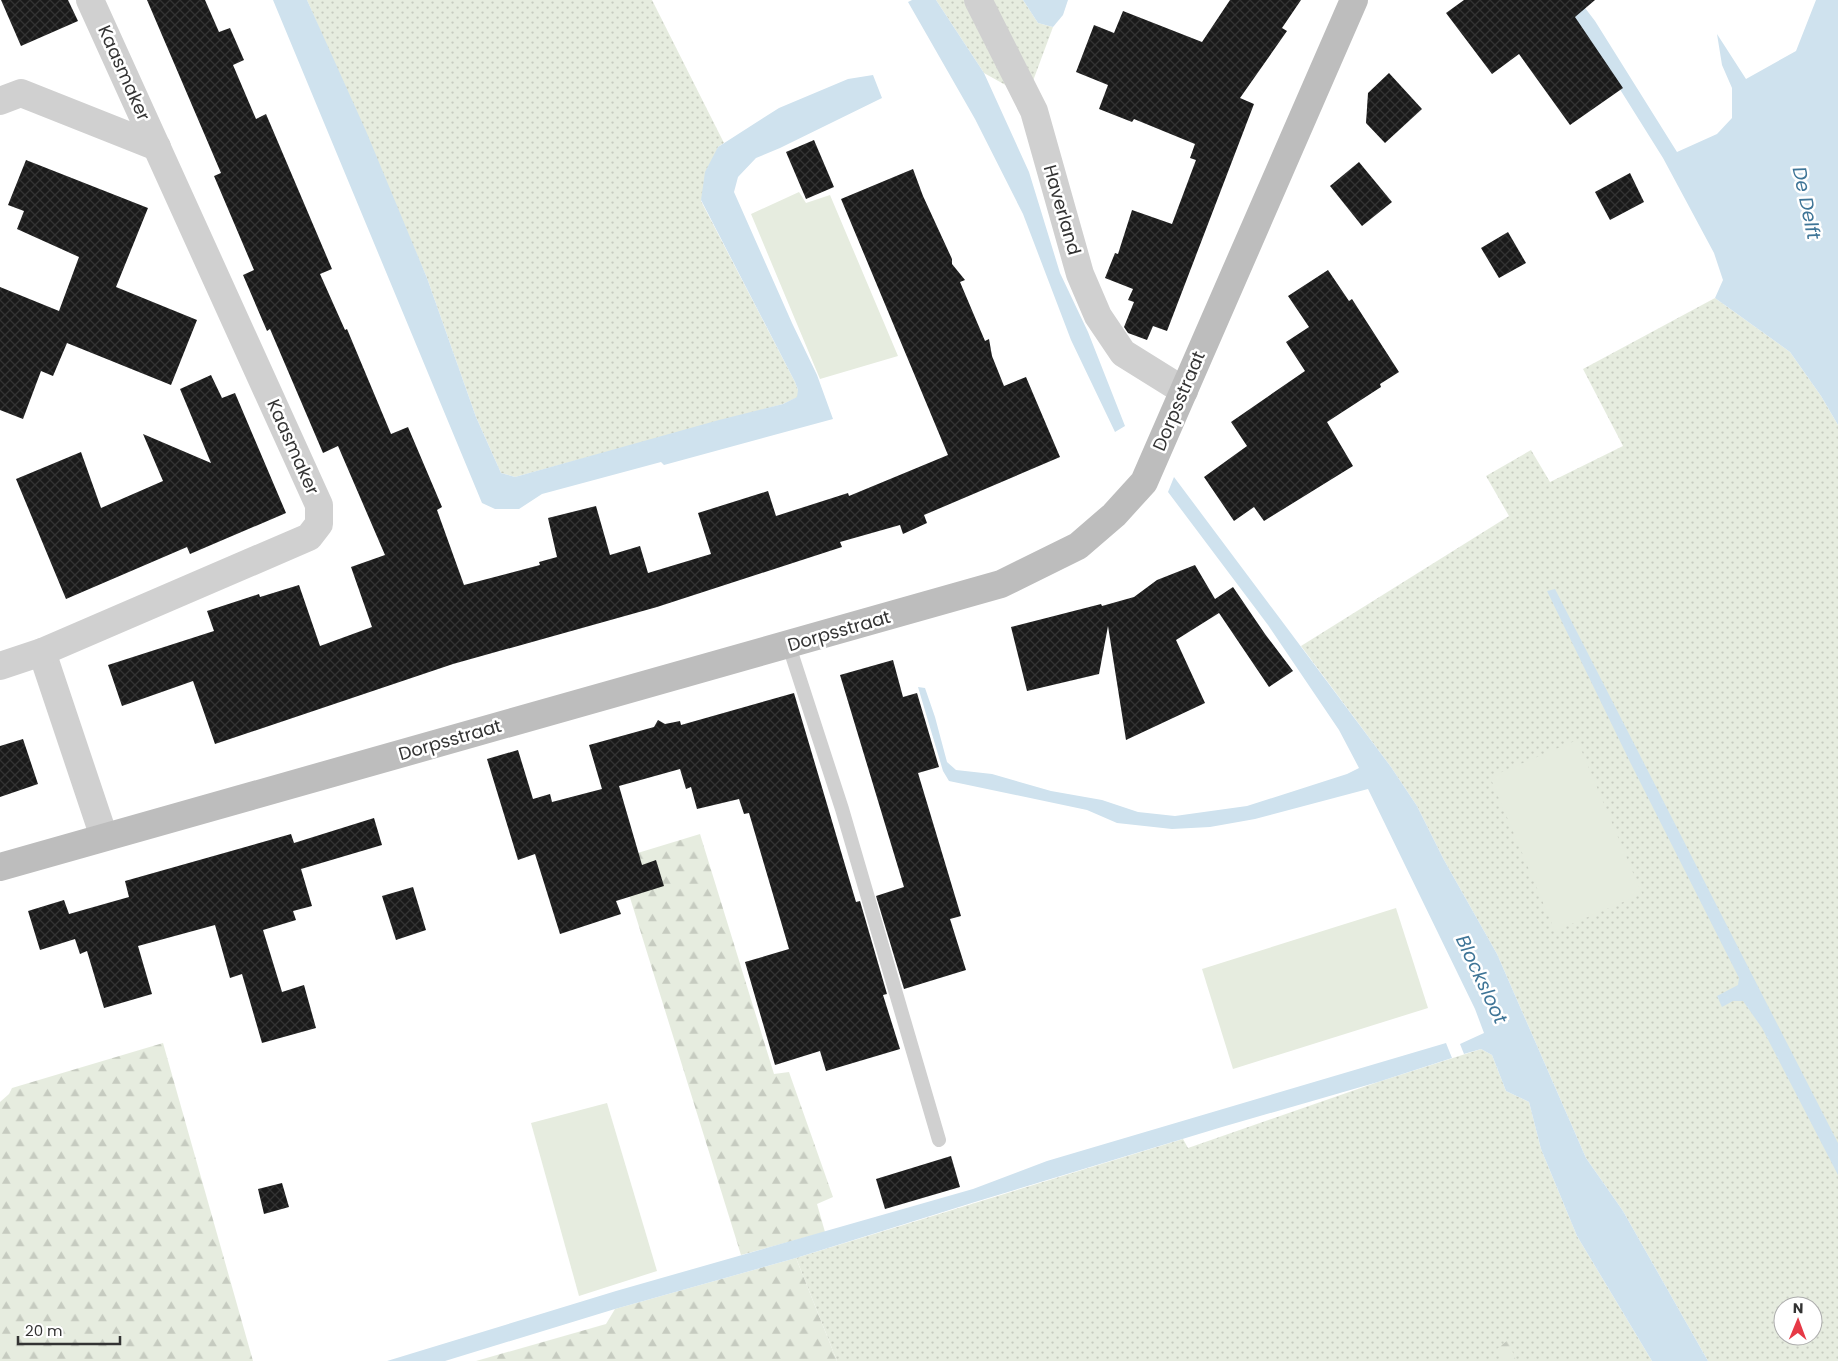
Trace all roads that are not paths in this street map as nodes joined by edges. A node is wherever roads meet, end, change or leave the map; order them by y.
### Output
1 (90, 0) edge
2 (978, 0) edge
3 (1354, 0) edge
4 (0, 101) edge
5 (157, 146) junction
6 (1184, 391) junction
7 (789, 646) junction
8 (42, 652) junction
9 (0, 666) edge
10 (104, 837) junction
11 (0, 868) edge
12 (939, 1140) dead end

1 - 5 street, Kaasmaker
2 - 6 street, Haverland
3 - 6 street, Dorpsstraat
4 - 5 street, Kaasmaker
5 - 8 street, Kaasmaker
6 - 7 street, Dorpsstraat
7 - 10 street, Dorpsstraat
7 - 12 lane
8 - 9 street, Kaasmaker
8 - 10 street
10 - 11 street, Dorpsstraat

